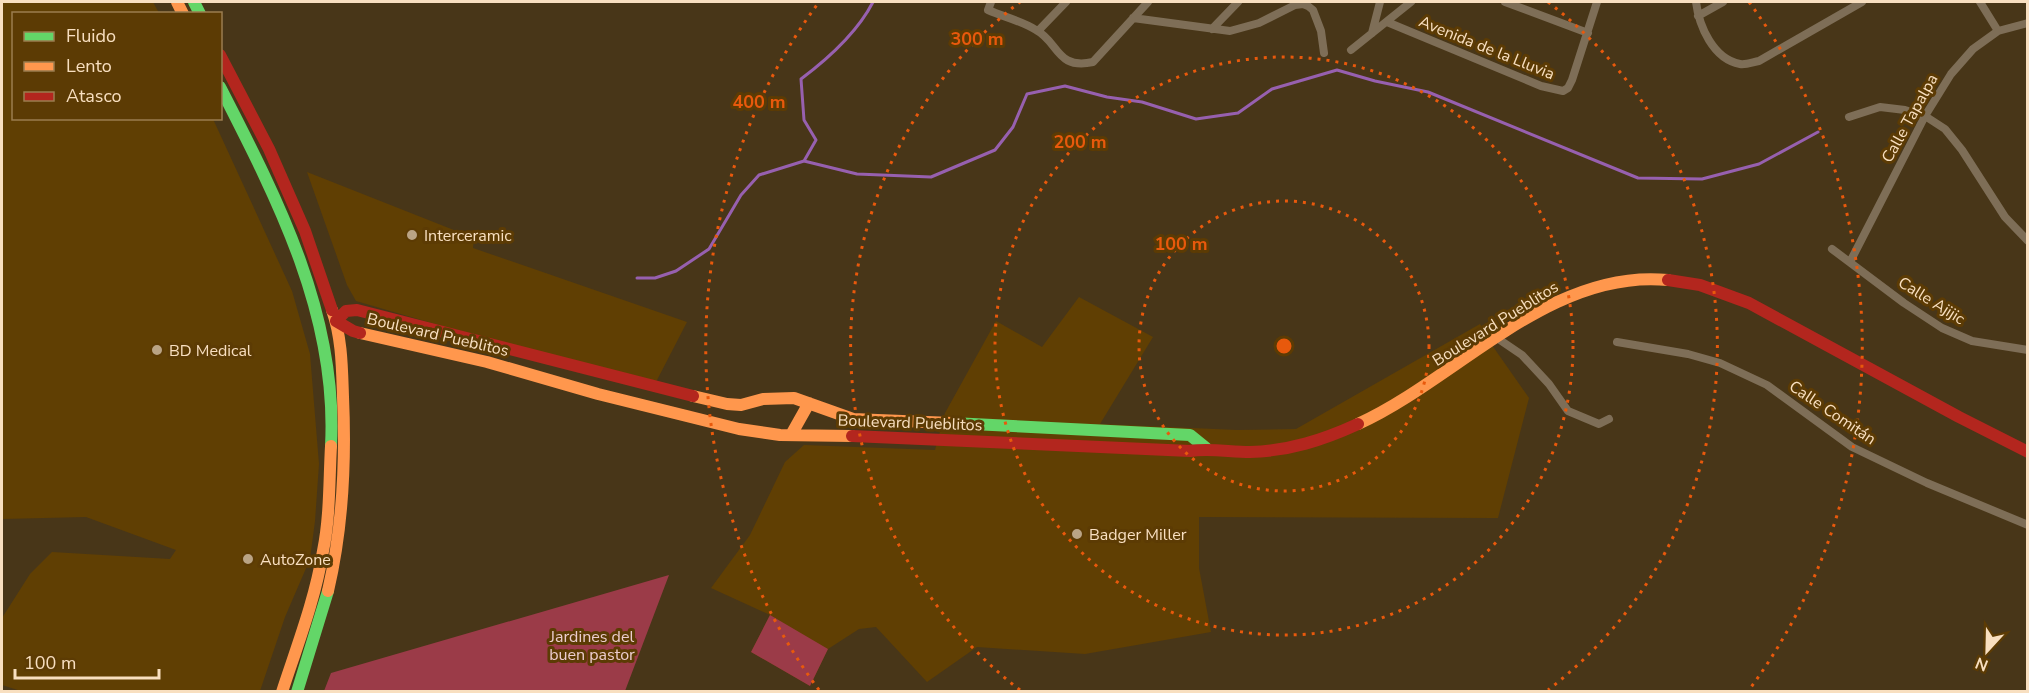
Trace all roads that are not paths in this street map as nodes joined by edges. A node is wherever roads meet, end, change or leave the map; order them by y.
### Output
1 (1065, 2) edge
2 (1148, 2) edge
3 (1238, 2) edge
4 (1380, 2) edge
5 (1411, 2) edge
6 (1505, 2) edge
7 (1597, 2) edge
8 (1696, 2) edge
9 (1723, 2) edge
10 (1862, 2) edge
11 (1980, 2) edge
12 (990, 6) edge
13 (1698, 16) junction
14 (1133, 18) junction
15 (1387, 22) junction
16 (2028, 23) edge
17 (1212, 29) junction
18 (1038, 31) junction
19 (1998, 31) junction
20 (1372, 33) junction
21 (1588, 33) junction
22 (1351, 50) dead end
23 (1324, 53) dead end
24 (222, 59) edge
25 (222, 91) edge
26 (1925, 116) junction
27 (1850, 117) dead end
28 (2028, 241) edge
29 (1832, 249) dead end
30 (1850, 262) junction
31 (314, 299) junction
32 (336, 321) junction
33 (1497, 338) junction
34 (1617, 342) dead end
35 (325, 345) junction
36 (492, 346) junction
37 (2028, 350) edge
38 (538, 357) junction
39 (487, 362) junction
40 (534, 375) junction
41 (810, 402) junction
42 (1609, 419) dead end
43 (1010, 424) junction
44 (791, 435) junction
45 (1010, 442) junction
46 (1206, 448) junction
47 (2028, 452) edge
48 (2028, 525) edge
49 (282, 692) edge
50 (297, 692) edge

1 - 18 street
2 - 14 street
3 - 17 street
4 - 20 street
5 - 15 street
6 - 21 street
7 - 21 street
8 - 13 street
9 - 13 street
10 - 13 street
11 - 19 street
12 - 18 street
14 - 17 street
14 - 18 street
15 - 20 street
15 - 21 street, Avenida de la Lluvia
16 - 19 street, Calle Tapalpa
17 - 23 street
19 - 26 street, Calle Tapalpa
20 - 22 street
24 - 32 street
25 - 31 street
26 - 27 street
26 - 28 street
26 - 30 street, Calle Tapalpa
29 - 30 street, Calle Ajijic
30 - 37 street, Calle Ajijic
31 - 32 street
31 - 35 street
32 - 35 street
32 - 36 street, Boulevard Pueblitos
32 - 39 street, Boulevard Pueblitos
32 - 50 street
33 - 42 street
33 - 46 street, Boulevard Pueblitos
33 - 47 street, Boulevard Pueblitos
34 - 48 street, Calle Comitán
35 - 49 street
36 - 38 street, Boulevard Pueblitos
36 - 39 street
38 - 40 street
38 - 41 street, Boulevard Pueblitos
39 - 40 street, Boulevard Pueblitos
40 - 44 street, Boulevard Pueblitos
41 - 43 street, Boulevard Pueblitos
41 - 44 street
43 - 45 street
43 - 46 street, Boulevard Pueblitos
44 - 45 street, Boulevard Pueblitos
45 - 46 street, Boulevard Pueblitos

